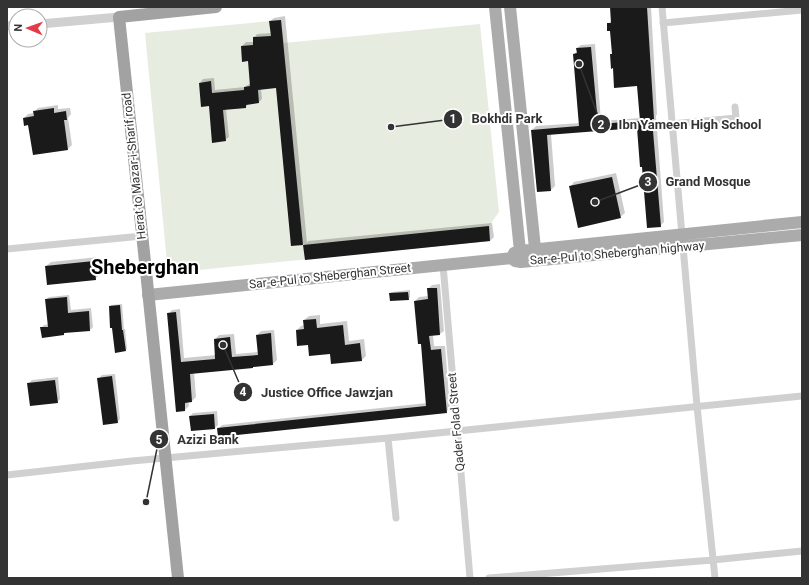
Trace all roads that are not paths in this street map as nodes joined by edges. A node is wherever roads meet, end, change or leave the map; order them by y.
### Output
1 (216, 7) edge
2 (495, 7) edge
3 (510, 7) edge
4 (662, 7) edge
5 (201, 8) edge
6 (802, 10) edge
7 (119, 17) junction
8 (48, 23) edge
9 (663, 23) junction
10 (735, 107) dead end
11 (671, 124) junction
12 (802, 222) edge
13 (682, 234) junction
14 (802, 235) edge
15 (142, 236) junction
16 (683, 247) junction
17 (7, 249) edge
18 (516, 254) junction
19 (535, 255) junction
20 (443, 265) junction
21 (148, 295) junction
22 (802, 396) edge
23 (697, 406) junction
24 (457, 432) junction
25 (388, 438) junction
26 (166, 458) junction
27 (7, 475) edge
28 (396, 518) dead end
29 (802, 551) edge
30 (713, 560) junction
31 (521, 577) edge
32 (178, 578) edge
33 (470, 578) edge
34 (489, 578) edge
35 (715, 578) edge

1 - 5 highway
2 - 18 main road
3 - 19 main road
4 - 9 street
5 - 7 highway
6 - 9 street
7 - 8 street
7 - 15 highway, Herat to Mazar-i-Sharif road
9 - 11 street
10 - 11 street
11 - 13 street
12 - 13 main road, Sar-e-Pul to Sheberghan highway
13 - 16 street
13 - 19 main road, Sar-e-Pul to Sheberghan highway
14 - 16 main road, Sar-e-Pul to Sheberghan highway
15 - 17 street
15 - 21 highway, Herat to Mazar-i-Sharif road
16 - 19 main road, Sar-e-Pul to Sheberghan highway
16 - 23 street
18 - 19 main road, Sar-e-Pul to Sheberghan highway
18 - 20 main road, Sar-e-Pul to Sheberghan Street
20 - 21 main road, Sar-e-Pul to Sheberghan Street
20 - 24 street, Qader Folad Street
21 - 26 highway, Herat to Mazar-i-Sharif road
22 - 23 street
23 - 24 street
23 - 30 street
24 - 25 street
24 - 33 street, Qader Folad Street
25 - 26 street
25 - 28 street
26 - 27 street
26 - 32 highway, Herat to Mazar-i-Sharif road
29 - 30 street
30 - 31 street
30 - 35 street
31 - 34 street

